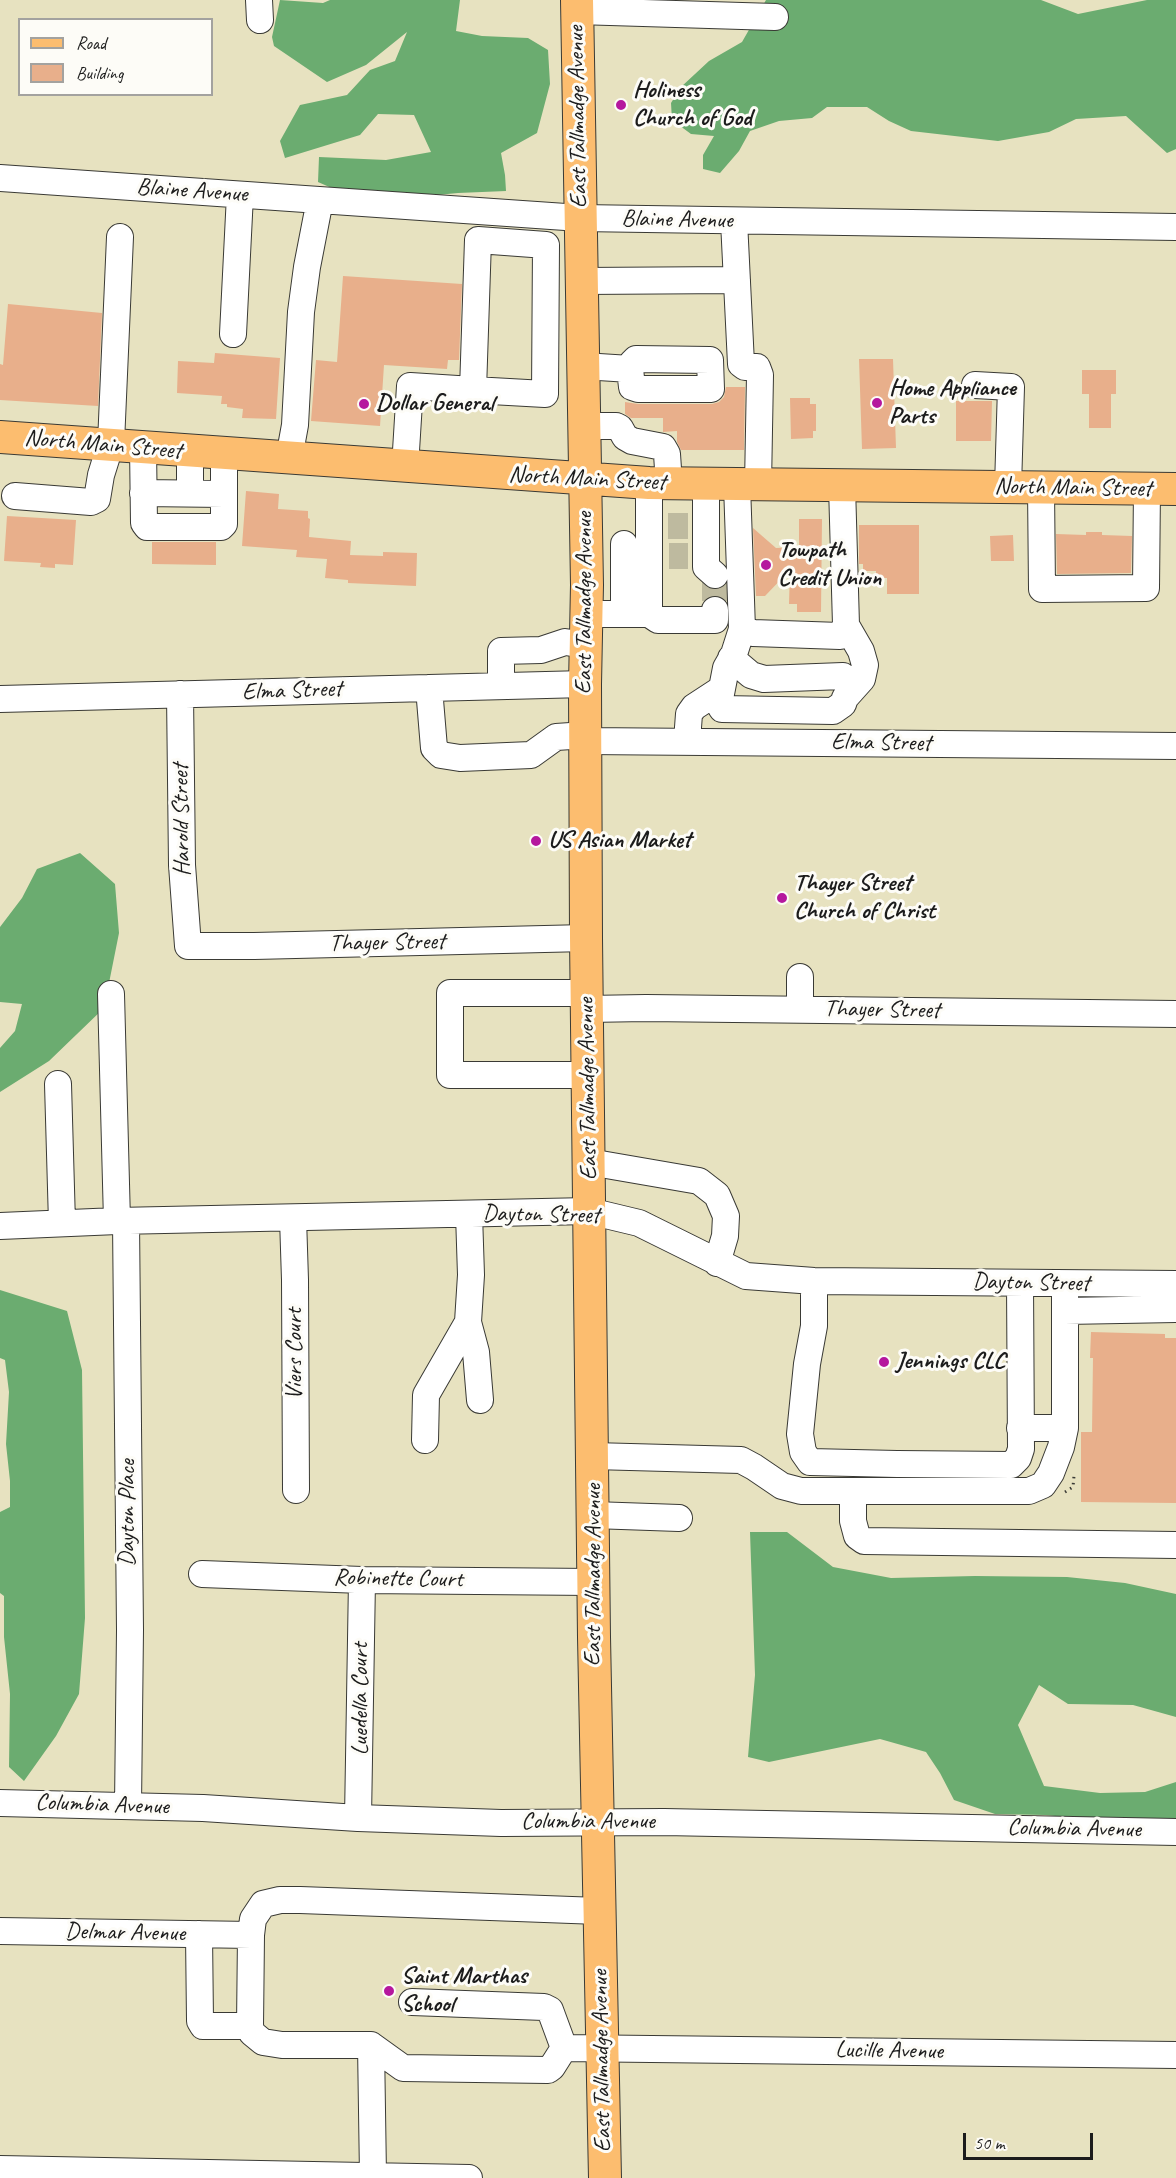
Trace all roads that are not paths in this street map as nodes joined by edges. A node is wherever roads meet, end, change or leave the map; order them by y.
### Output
1 (577, 5) edge
2 (775, 16) dead end
3 (0, 178) edge
4 (240, 195) junction
5 (320, 200) junction
6 (579, 218) junction
7 (734, 221) junction
8 (1176, 227) edge
9 (120, 237) dead end
10 (737, 280) junction
11 (581, 293) junction
12 (546, 304) junction
13 (233, 334) dead end
14 (583, 366) junction
15 (630, 369) dead end
16 (975, 385) dead end
17 (473, 390) junction
18 (584, 426) junction
19 (0, 437) edge
20 (111, 443) junction
21 (143, 447) junction
22 (190, 452) junction
23 (224, 454) junction
24 (289, 458) junction
25 (405, 467) junction
26 (585, 480) junction
27 (659, 484) junction
28 (706, 484) junction
29 (748, 485) junction
30 (842, 486) junction
31 (1008, 487) junction
32 (1041, 488) junction
33 (1162, 489) edge
34 (144, 493) junction
35 (190, 493) junction
36 (224, 494) junction
37 (15, 496) dead end
38 (586, 544) junction
39 (677, 545) junction
40 (715, 610) dead end
41 (586, 614) junction
42 (636, 614) junction
43 (742, 629) junction
44 (843, 631) junction
45 (586, 645) junction
46 (731, 658) junction
47 (585, 684) junction
48 (501, 686) junction
49 (844, 687) junction
50 (429, 688) junction
51 (720, 690) junction
52 (180, 694) junction
53 (0, 699) edge
54 (586, 738) junction
55 (687, 741) junction
56 (1176, 746) edge
57 (586, 938) junction
58 (188, 946) joint
59 (800, 977) dead end
60 (111, 994) dead end
61 (587, 1001) junction
62 (800, 1010) junction
63 (1176, 1014) edge
64 (588, 1075) junction
65 (58, 1084) dead end
66 (589, 1162) junction
67 (589, 1211) junction
68 (469, 1214) junction
69 (292, 1218) junction
70 (122, 1221) junction
71 (62, 1223) junction
72 (0, 1226) edge
73 (717, 1263) junction
74 (814, 1281) junction
75 (1020, 1283) junction
76 (1065, 1284) junction
77 (1176, 1284) edge
78 (1176, 1309) edge
79 (1065, 1311) junction
80 (468, 1322) junction
81 (480, 1400) dead end
82 (1020, 1428) junction
83 (1065, 1428) junction
84 (425, 1440) dead end
85 (593, 1456) junction
86 (296, 1490) dead end
87 (854, 1491) junction
88 (593, 1515) junction
89 (679, 1518) dead end
90 (1176, 1545) edge
91 (202, 1574) dead end
92 (362, 1580) junction
93 (593, 1582) junction
94 (0, 1803) edge
95 (128, 1806) junction
96 (358, 1818) junction
97 (596, 1822) junction
98 (1176, 1832) edge
99 (599, 1911) junction
100 (0, 1931) edge
101 (199, 1934) junction
102 (251, 1935) junction
103 (412, 2002) dead end
104 (250, 2026) junction
105 (371, 2045) junction
106 (564, 2048) junction
107 (602, 2048) junction
108 (1176, 2055) edge
109 (0, 2169) edge
110 (373, 2176) junction
111 (469, 2178) edge
112 (605, 2178) edge

1 - 2 street
1 - 6 main road, East Tallmadge Avenue
3 - 4 street, Blaine Avenue
4 - 5 street, Blaine Avenue
4 - 13 street
5 - 6 street, Blaine Avenue
5 - 24 street
6 - 7 street, Blaine Avenue
6 - 11 main road, East Tallmadge Avenue
7 - 8 street, Blaine Avenue
7 - 10 street
9 - 20 street
10 - 11 street
10 - 29 street
11 - 12 street
11 - 14 main road, East Tallmadge Avenue
12 - 17 street
12 - 17 street
14 - 15 street
14 - 18 main road, East Tallmadge Avenue
16 - 31 street
17 - 25 street
18 - 26 main road, East Tallmadge Avenue
18 - 27 street
19 - 20 main road, North Main Street
20 - 21 main road, North Main Street
20 - 37 street
21 - 22 main road, North Main Street
21 - 34 street
22 - 23 main road, North Main Street
22 - 35 street
23 - 24 main road, North Main Street
23 - 36 street
24 - 25 main road, North Main Street
25 - 26 main road, North Main Street
26 - 27 main road, North Main Street
26 - 38 main road, East Tallmadge Avenue
27 - 28 main road, North Main Street
27 - 39 street
28 - 29 main road, North Main Street
28 - 39 street
29 - 30 main road, North Main Street
29 - 43 street
30 - 31 main road, North Main Street
30 - 44 street
31 - 32 main road, North Main Street
32 - 33 main road, North Main Street
32 - 33 street
34 - 35 street
34 - 36 street
35 - 36 street
38 - 39 street
38 - 41 main road, East Tallmadge Avenue
39 - 42 street
40 - 42 street
41 - 42 street
41 - 45 main road, East Tallmadge Avenue
43 - 44 street
43 - 46 street
44 - 49 street
45 - 47 main road, East Tallmadge Avenue
45 - 48 street
46 - 49 street
46 - 51 street
47 - 48 street, Elma Street
47 - 54 main road, East Tallmadge Avenue
48 - 50 street, Elma Street
49 - 51 street
50 - 52 street, Elma Street
50 - 54 street, Elma Street
51 - 55 street
52 - 53 street, Elma Street
52 - 58 street, Harold Street
54 - 55 street, Elma Street
54 - 57 main road, East Tallmadge Avenue
55 - 56 street, Elma Street
57 - 58 street, Thayer Street
57 - 61 main road, East Tallmadge Avenue
59 - 62 street
60 - 70 street, Dayton Place
61 - 62 street, Thayer Street
61 - 64 main road, East Tallmadge Avenue
61 - 64 street, Thayer Street
62 - 63 street, Thayer Street
64 - 66 main road, East Tallmadge Avenue
65 - 71 street
66 - 67 main road, East Tallmadge Avenue
66 - 73 street
67 - 68 street, Dayton Street
67 - 73 street, Dayton Street
67 - 85 main road, East Tallmadge Avenue
68 - 69 street, Dayton Street
68 - 80 street
69 - 70 street, Dayton Street
69 - 86 street, Viers Court
70 - 71 street, Dayton Street
70 - 95 street, Dayton Place
71 - 72 street, Dayton Street
73 - 74 street, Dayton Street
74 - 75 street, Dayton Street
74 - 82 street
75 - 76 street, Dayton Street
75 - 82 street
76 - 77 street, Dayton Street
76 - 79 street
78 - 79 street
79 - 83 street
80 - 81 street
80 - 84 street
82 - 83 street
83 - 87 street
85 - 87 street
85 - 88 main road, East Tallmadge Avenue
87 - 90 street
88 - 89 street
88 - 93 main road, East Tallmadge Avenue
91 - 92 street, Robinette Court
92 - 93 street, Robinette Court
92 - 96 street, Luedella Court
93 - 97 main road, East Tallmadge Avenue
94 - 95 street, Columbia Avenue
95 - 96 street, Columbia Avenue
96 - 97 street, Columbia Avenue
97 - 98 street, Columbia Avenue
97 - 99 main road, East Tallmadge Avenue
99 - 102 street
99 - 107 main road, East Tallmadge Avenue
100 - 101 street, Delmar Avenue
101 - 102 street, Delmar Avenue
101 - 104 street
102 - 104 street
103 - 106 street
104 - 105 street
105 - 106 street
105 - 110 street
106 - 107 street, Lucille Avenue
107 - 108 street, Lucille Avenue
107 - 112 main road, East Tallmadge Avenue
109 - 110 street
110 - 111 street

